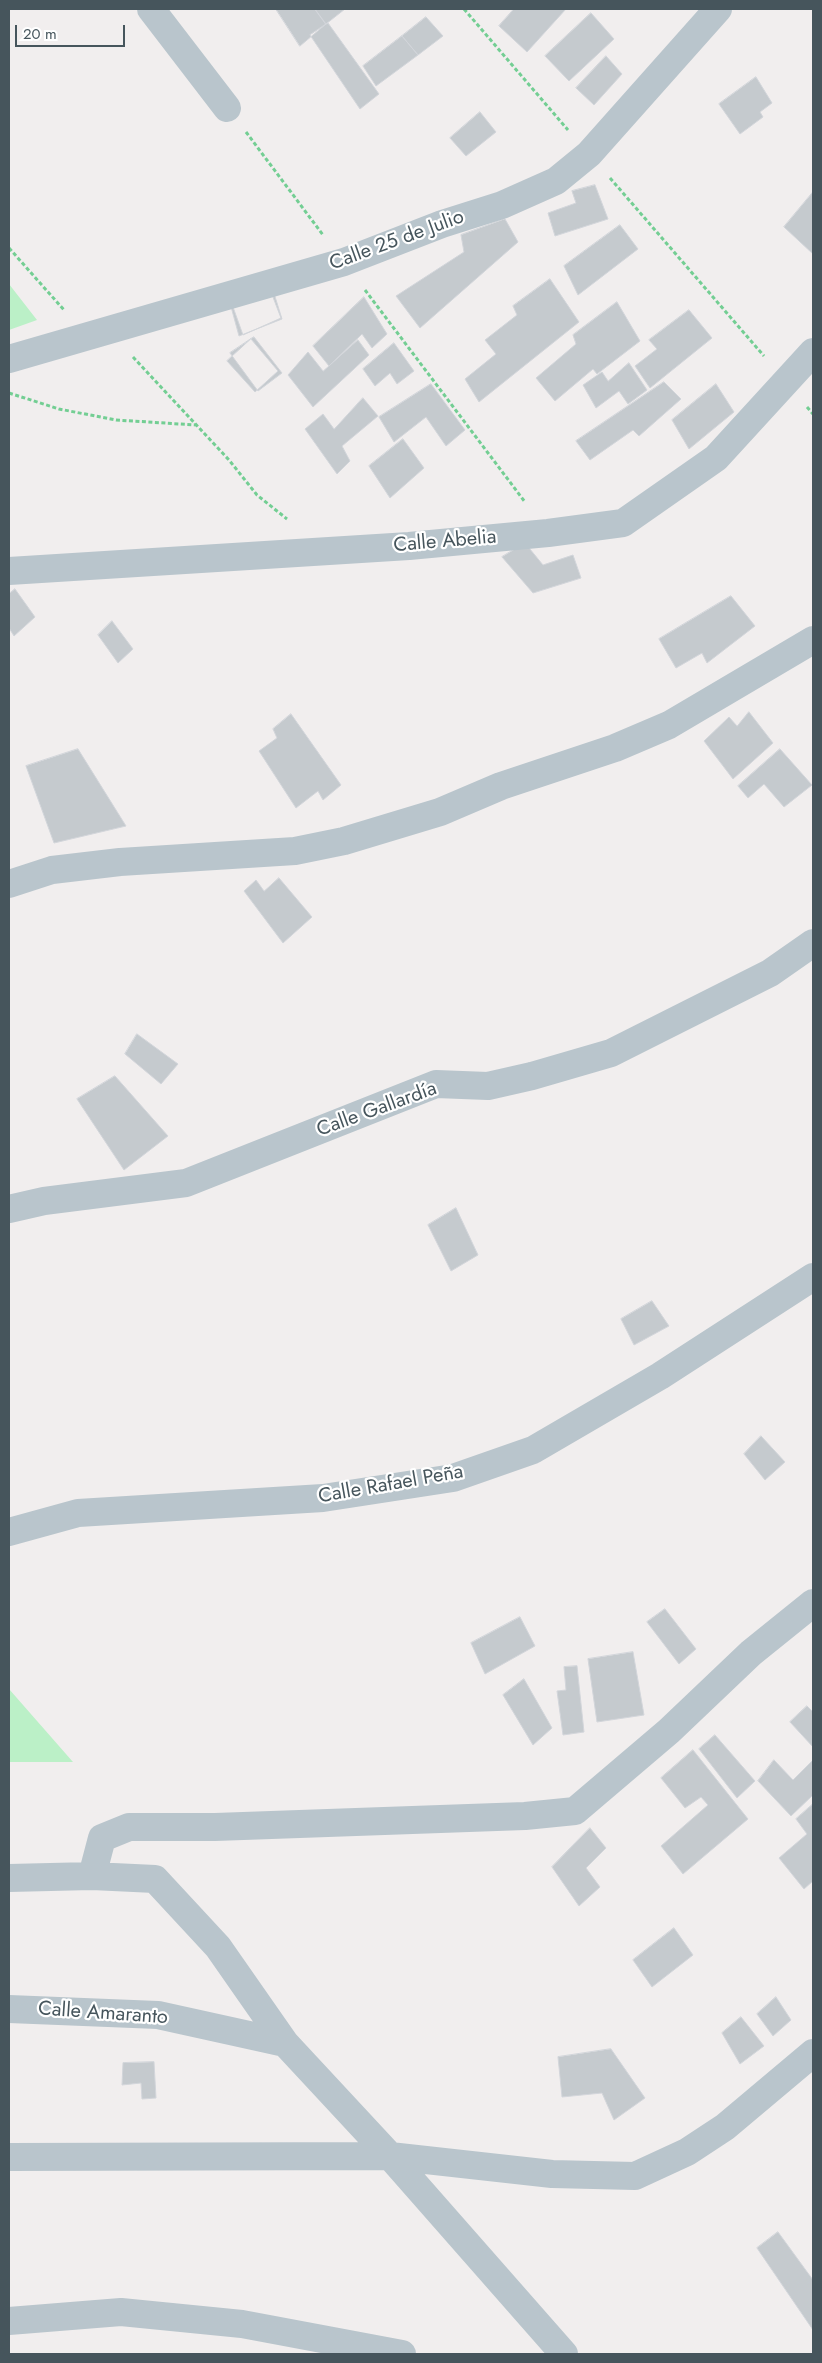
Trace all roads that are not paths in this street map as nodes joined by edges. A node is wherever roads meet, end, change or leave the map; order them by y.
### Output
1 (151, 9) edge
2 (718, 9) edge
3 (227, 108) road end
4 (813, 352) edge
5 (9, 359) edge
6 (9, 571) edge
7 (813, 640) edge
8 (9, 884) edge
9 (813, 943) edge
10 (9, 1209) edge
11 (813, 1277) edge
12 (9, 1532) edge
13 (813, 1603) edge
14 (92, 1876) junction
15 (9, 1878) edge
16 (9, 2009) edge
17 (285, 2043) junction
18 (813, 2053) edge
19 (390, 2156) junction
20 (9, 2157) edge
21 (9, 2320) edge
22 (402, 2354) edge
23 (564, 2354) edge

1 - 3 street
2 - 5 street, Calle 25 de Julio
4 - 6 street, Calle Abelia
7 - 8 street
9 - 10 street, Calle Gallardía
11 - 12 street, Calle Rafael Peña
13 - 14 street
14 - 15 street
14 - 17 street
16 - 17 street, Calle Amaranto
17 - 19 street
18 - 19 street
19 - 20 street
19 - 23 street
21 - 22 street

